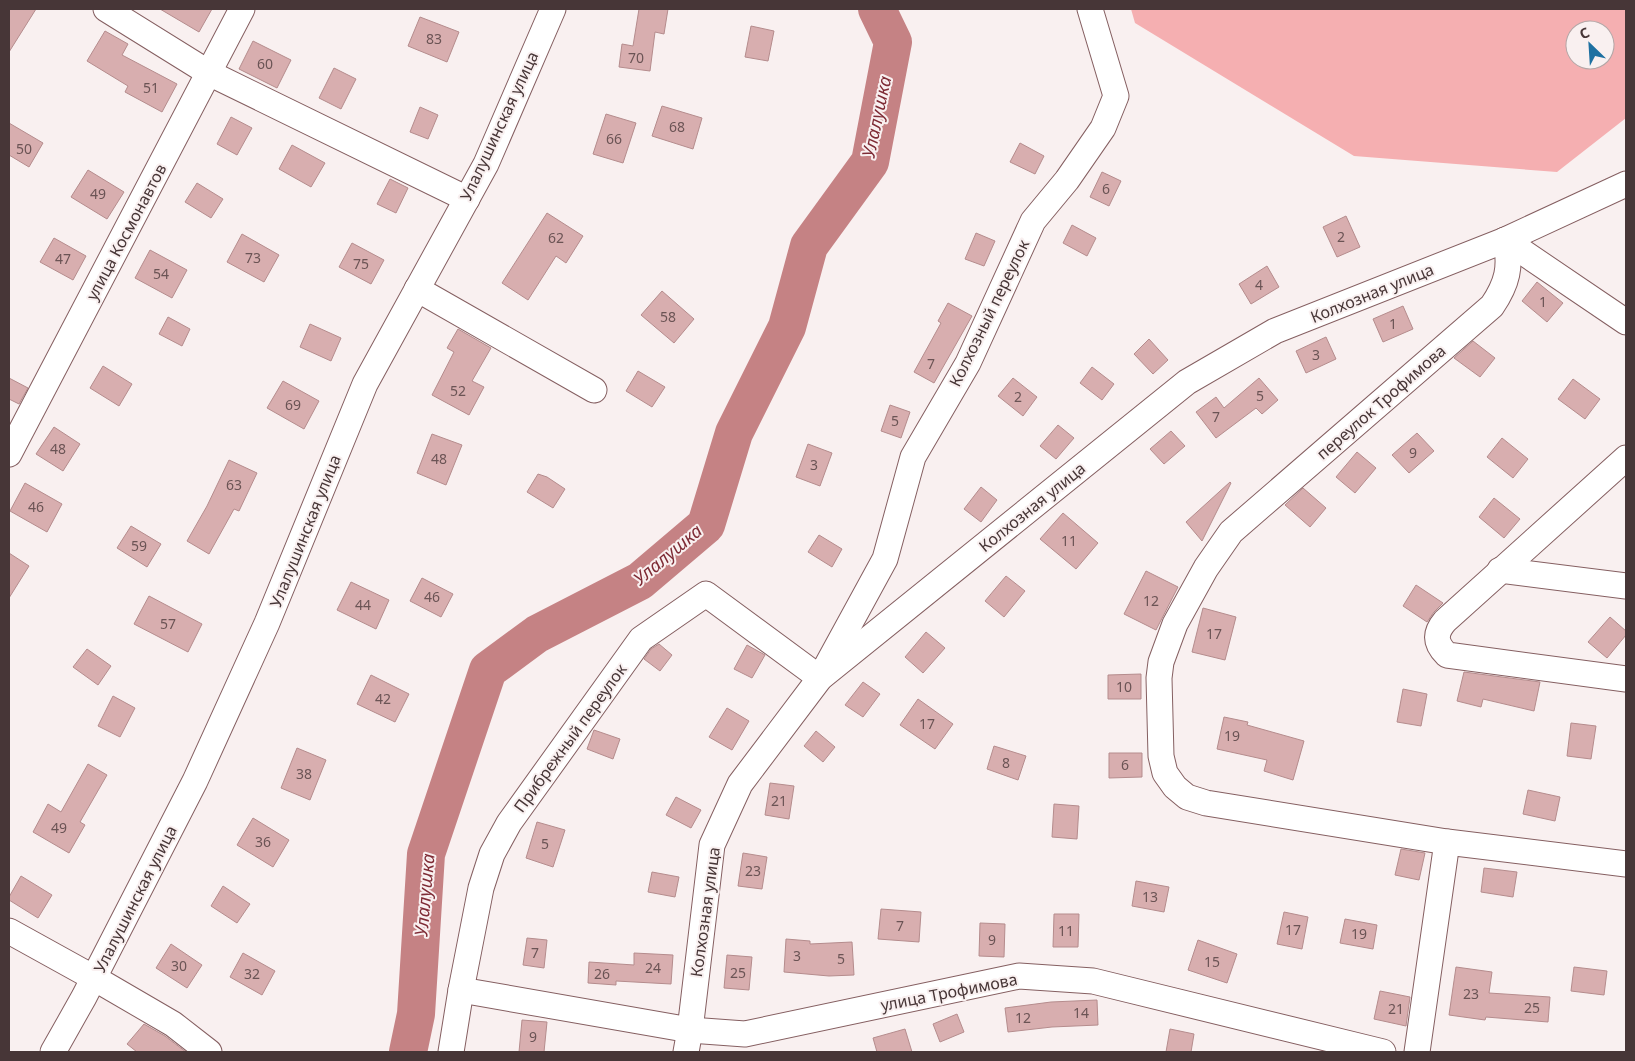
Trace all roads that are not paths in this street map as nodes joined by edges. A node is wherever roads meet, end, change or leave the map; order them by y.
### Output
1 (106, 9) edge
2 (242, 9) edge
3 (553, 9) edge
4 (1090, 9) edge
5 (208, 73) junction
6 (1626, 184) edge
7 (467, 198) junction
8 (1505, 240) junction
9 (417, 289) junction
10 (1626, 322) edge
11 (594, 390) dead end
12 (9, 454) edge
13 (1626, 458) edge
14 (1500, 570) junction
15 (1626, 586) edge
16 (820, 678) junction
17 (1626, 679) edge
18 (1447, 842) junction
19 (1626, 864) edge
20 (9, 931) edge
21 (94, 978) junction
22 (461, 990) junction
23 (688, 1041) edge
24 (53, 1052) edge
25 (209, 1052) edge
26 (451, 1052) edge
27 (1383, 1052) edge
28 (1417, 1052) edge

1 - 5 street
2 - 5 street, улица Космонавтов
3 - 7 street, Улалушинская улица
4 - 16 street, Колхозный переулок
5 - 7 street
5 - 12 street, улица Космонавтов
6 - 8 street, Колхозная улица
7 - 9 street, Улалушинская улица
8 - 10 street
8 - 16 street, Колхозная улица
8 - 18 street, переулок Трофимова
9 - 11 street
9 - 21 street, Улалушинская улица
13 - 14 street
14 - 15 street
14 - 17 street
16 - 22 street, Прибрежный переулок
16 - 23 street, Колхозная улица
18 - 19 street, переулок Трофимова
18 - 28 street
20 - 21 street
21 - 24 street, Улалушинская улица
21 - 25 street
22 - 23 street, улица Трофимова
22 - 26 street, Прибрежный переулок
23 - 27 street, улица Трофимова

